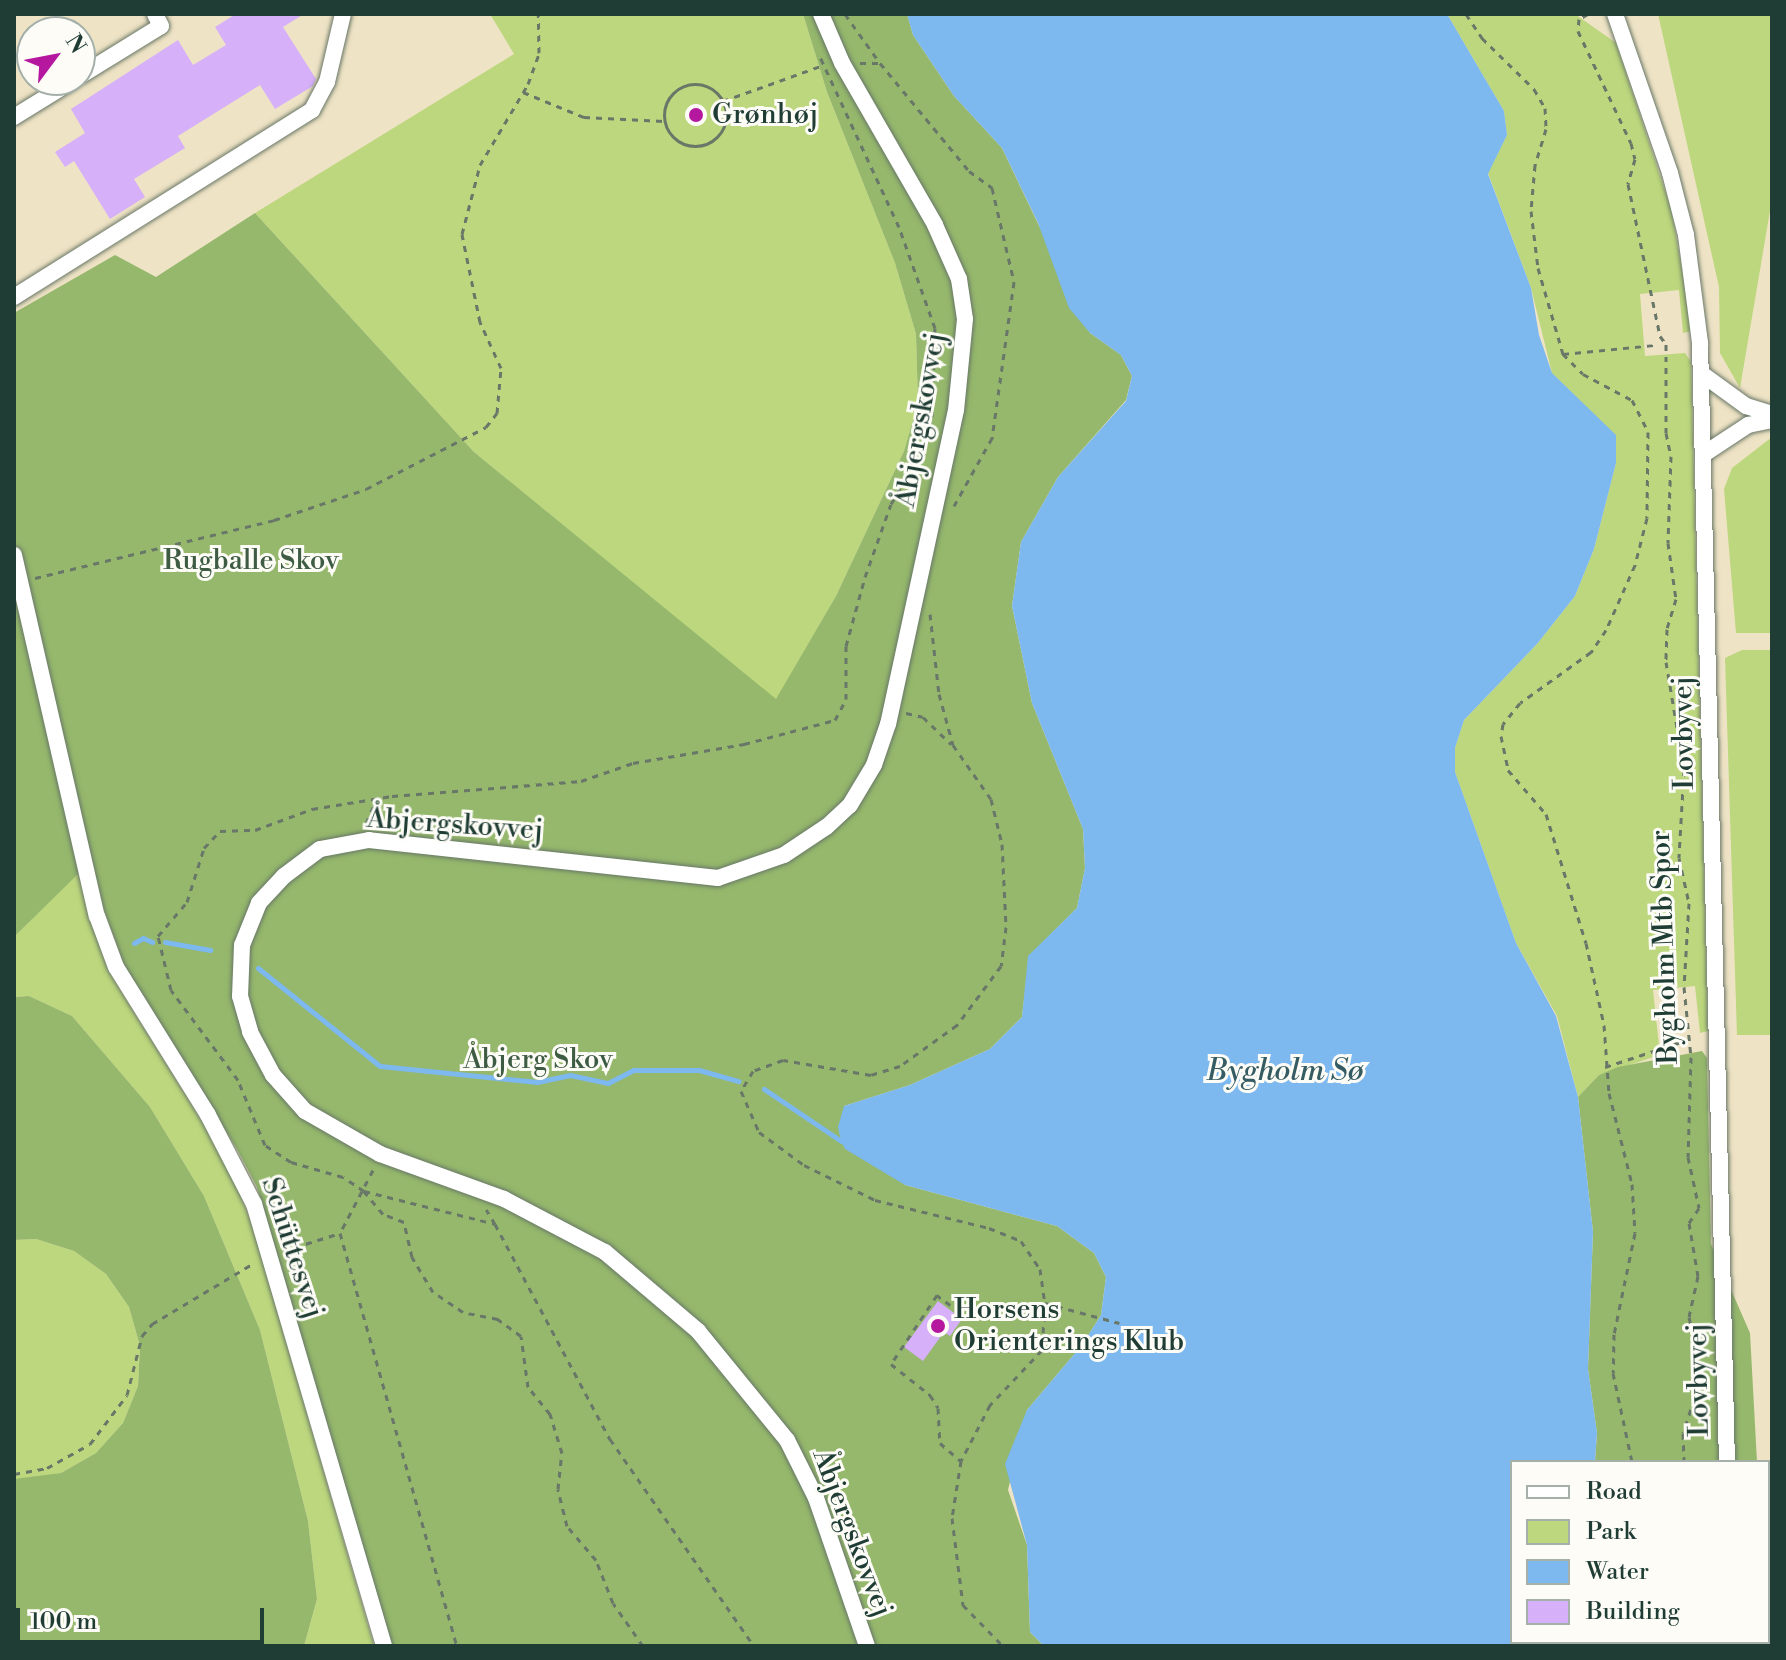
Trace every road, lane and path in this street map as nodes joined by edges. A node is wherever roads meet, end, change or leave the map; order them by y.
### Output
1 (155, 14) edge
2 (343, 14) edge
3 (538, 14) edge
4 (821, 14) edge
5 (845, 14) edge
6 (1466, 14) edge
7 (1588, 14) edge
8 (1615, 14) edge
9 (842, 63) junction
10 (880, 63) dead end
11 (96, 66) edge
12 (523, 92) junction
13 (48, 96) edge
14 (723, 101) junction
15 (14, 117) edge
16 (664, 121) junction
17 (14, 297) edge
18 (1654, 345) dead end
19 (1563, 354) junction
20 (1702, 374) junction
21 (1772, 417) edge
22 (1704, 454) junction
23 (14, 555) edge
24 (21, 582) junction
25 (891, 709) junction
26 (953, 745) dead end
27 (991, 799) dead end
28 (376, 801) dead end
29 (359, 842) junction
30 (1681, 1042) dead end
31 (1605, 1067) junction
32 (380, 1154) junction
33 (474, 1188) junction
34 (364, 1191) junction
35 (495, 1224) junction
36 (340, 1233) junction
37 (269, 1255) junction
38 (1045, 1303) junction
39 (960, 1312) dead end
40 (1119, 1323) dead end
41 (1632, 1460) edge
42 (1684, 1460) edge
43 (1727, 1460) edge
44 (961, 1461) junction
45 (14, 1474) edge
46 (384, 1646) edge
47 (457, 1646) edge
48 (754, 1646) edge
49 (867, 1646) edge
50 (1003, 1646) edge

1 - 11 street
2 - 17 street
3 - 12 path
4 - 9 street, Åbjergskovvej
5 - 10 path
6 - 19 path
7 - 42 path, Bygholm Mtb Spor
8 - 20 street, Lovbyvej
9 - 14 path
9 - 25 street, Åbjergskovvej
12 - 16 path
12 - 24 path
13 - 15 street
14 - 16 path
14 - 16 path
18 - 19 path
19 - 31 path
20 - 21 street
20 - 22 street, Lovbyvej
21 - 22 street
22 - 43 street, Lovbyvej
23 - 24 street, Schüttesvej
24 - 37 street, Schüttesvej
25 - 26 path
25 - 29 street, Åbjergskovvej
27 - 38 path
28 - 29 path
29 - 32 street, Åbjergskovvej
30 - 31 path
31 - 41 path
32 - 33 street, Åbjergskovvej
32 - 34 path
33 - 35 path
33 - 49 street, Åbjergskovvej
34 - 35 path
34 - 36 path
35 - 48 path
36 - 37 path
36 - 47 path
37 - 45 path
37 - 46 street, Schüttesvej
38 - 40 path
38 - 44 path
39 - 44 path
44 - 50 path

